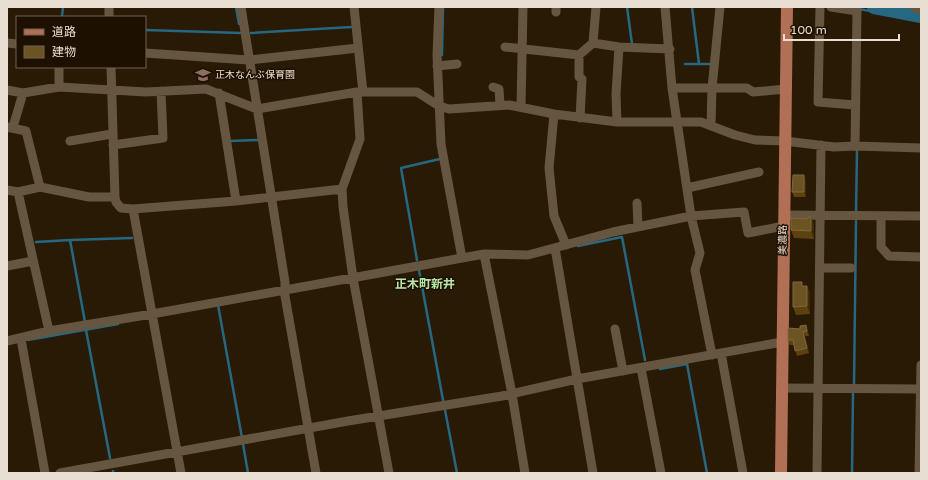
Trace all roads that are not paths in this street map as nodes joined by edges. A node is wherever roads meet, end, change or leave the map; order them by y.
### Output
1 (241, 7) edge
2 (354, 7) edge
3 (439, 7) edge
4 (523, 7) edge
5 (596, 7) edge
6 (665, 7) edge
7 (720, 7) edge
8 (787, 7) edge
9 (820, 7) edge
10 (831, 7) edge
11 (916, 7) edge
12 (921, 8) edge
13 (593, 43) junction
14 (505, 47) dead end
15 (619, 47) junction
16 (358, 48) junction
17 (522, 49) junction
18 (670, 49) junction
19 (146, 53) edge
20 (579, 55) junction
21 (249, 60) junction
22 (457, 64) dead end
23 (437, 66) junction
24 (59, 68) edge
25 (111, 68) edge
26 (59, 87) junction
27 (493, 87) dead end
28 (672, 88) junction
29 (712, 88) junction
30 (7, 90) edge
31 (786, 90) junction
32 (111, 91) junction
33 (160, 91) junction
34 (360, 92) junction
35 (23, 93) junction
36 (219, 93) junction
37 (500, 105) junction
38 (855, 105) junction
39 (439, 106) junction
40 (522, 107) junction
41 (257, 109) junction
42 (554, 114) junction
43 (580, 118) junction
44 (617, 122) junction
45 (677, 122) junction
46 (711, 125) junction
47 (10, 127) edge
48 (112, 134) junction
49 (70, 141) dead end
50 (785, 141) junction
51 (113, 145) junction
52 (821, 145) junction
53 (855, 146) junction
54 (921, 148) edge
55 (758, 172) dead end
56 (40, 187) junction
57 (687, 188) junction
58 (342, 189) junction
59 (7, 190) edge
60 (18, 192) junction
61 (115, 197) junction
62 (271, 197) junction
63 (236, 201) junction
64 (637, 203) dead end
65 (133, 209) junction
66 (821, 215) junction
67 (691, 216) junction
68 (881, 216) junction
69 (921, 216) edge
70 (784, 220) junction
71 (638, 226) junction
72 (566, 245) junction
73 (555, 248) junction
74 (484, 254) junction
75 (921, 257) edge
76 (462, 258) junction
77 (33, 261) junction
78 (7, 266) edge
79 (820, 268) junction
80 (851, 268) dead end
81 (353, 278) junction
82 (285, 290) junction
83 (152, 314) junction
84 (615, 329) dead end
85 (49, 331) junction
86 (21, 338) junction
87 (7, 341) edge
88 (782, 342) junction
89 (721, 353) junction
90 (712, 355) junction
91 (921, 365) edge
92 (641, 368) junction
93 (623, 371) junction
94 (578, 379) junction
95 (782, 388) junction
96 (818, 388) junction
97 (921, 389) edge
98 (512, 394) junction
99 (377, 416) junction
100 (308, 428) junction
101 (178, 452) junction
102 (45, 473) edge
103 (60, 473) edge
104 (181, 473) edge
105 (316, 473) edge
106 (389, 473) edge
107 (525, 473) edge
108 (593, 473) edge
109 (661, 473) edge
110 (743, 473) edge
111 (781, 473) edge
112 (817, 473) edge
113 (920, 473) edge

1 - 21 street
2 - 16 street
3 - 23 street
4 - 17 street
5 - 13 street
6 - 18 street
7 - 29 street
8 - 31 main road, 美濃路
9 - 38 street
10 - 38 street
11 - 12 street
13 - 15 street
13 - 20 street
14 - 17 street
15 - 18 street
15 - 44 street
16 - 21 street
16 - 34 street
17 - 20 street
17 - 40 street
18 - 28 street
19 - 21 street
20 - 43 street
21 - 41 street
22 - 23 street
23 - 39 street
24 - 26 street
25 - 32 street
26 - 32 street
26 - 35 street
27 - 37 street
28 - 29 street
28 - 45 street
29 - 31 street
29 - 46 street
30 - 35 street
31 - 50 main road, 美濃路
32 - 33 street
32 - 48 street
33 - 36 street
33 - 51 street
34 - 39 street
34 - 41 street
34 - 58 street
35 - 47 street
36 - 41 street
36 - 63 street
37 - 39 street
37 - 40 street
38 - 53 street
39 - 76 street
40 - 42 street
41 - 62 street
42 - 43 street
42 - 72 street
43 - 44 street
44 - 45 street
45 - 46 street
45 - 57 street
46 - 50 street
47 - 56 street
48 - 49 street
48 - 51 street
50 - 52 street
50 - 70 main road, 美濃路
51 - 61 street
52 - 53 street
52 - 66 street
53 - 54 street
55 - 57 street
56 - 60 street
56 - 61 street
57 - 67 street
58 - 62 street
58 - 81 street
59 - 60 street
60 - 77 street
61 - 65 street
62 - 63 street
62 - 82 street
63 - 65 street
64 - 71 street
65 - 83 street
66 - 68 street
66 - 70 street
66 - 79 street
67 - 70 street
67 - 71 street
67 - 90 street
68 - 69 street
68 - 75 street
70 - 88 main road, 美濃路
71 - 72 street
72 - 73 street
73 - 74 street
73 - 94 street
74 - 76 street
74 - 98 street
76 - 81 street
77 - 78 street
77 - 85 street
79 - 80 street
79 - 96 street
81 - 82 street
81 - 99 street
82 - 83 street
82 - 100 street
83 - 85 street
83 - 101 street
84 - 93 street
85 - 86 street
86 - 87 street
86 - 102 street
88 - 89 street
88 - 95 main road, 美濃路
89 - 90 street
89 - 110 street
90 - 92 street
91 - 97 street
92 - 93 street
92 - 109 street
93 - 94 street
94 - 98 street
94 - 108 street
95 - 96 street
95 - 111 main road, 美濃路
96 - 97 street
96 - 112 street
97 - 113 street
98 - 99 street
98 - 107 street
99 - 100 street
99 - 106 street
100 - 101 street
100 - 105 street
101 - 103 street
101 - 104 street

